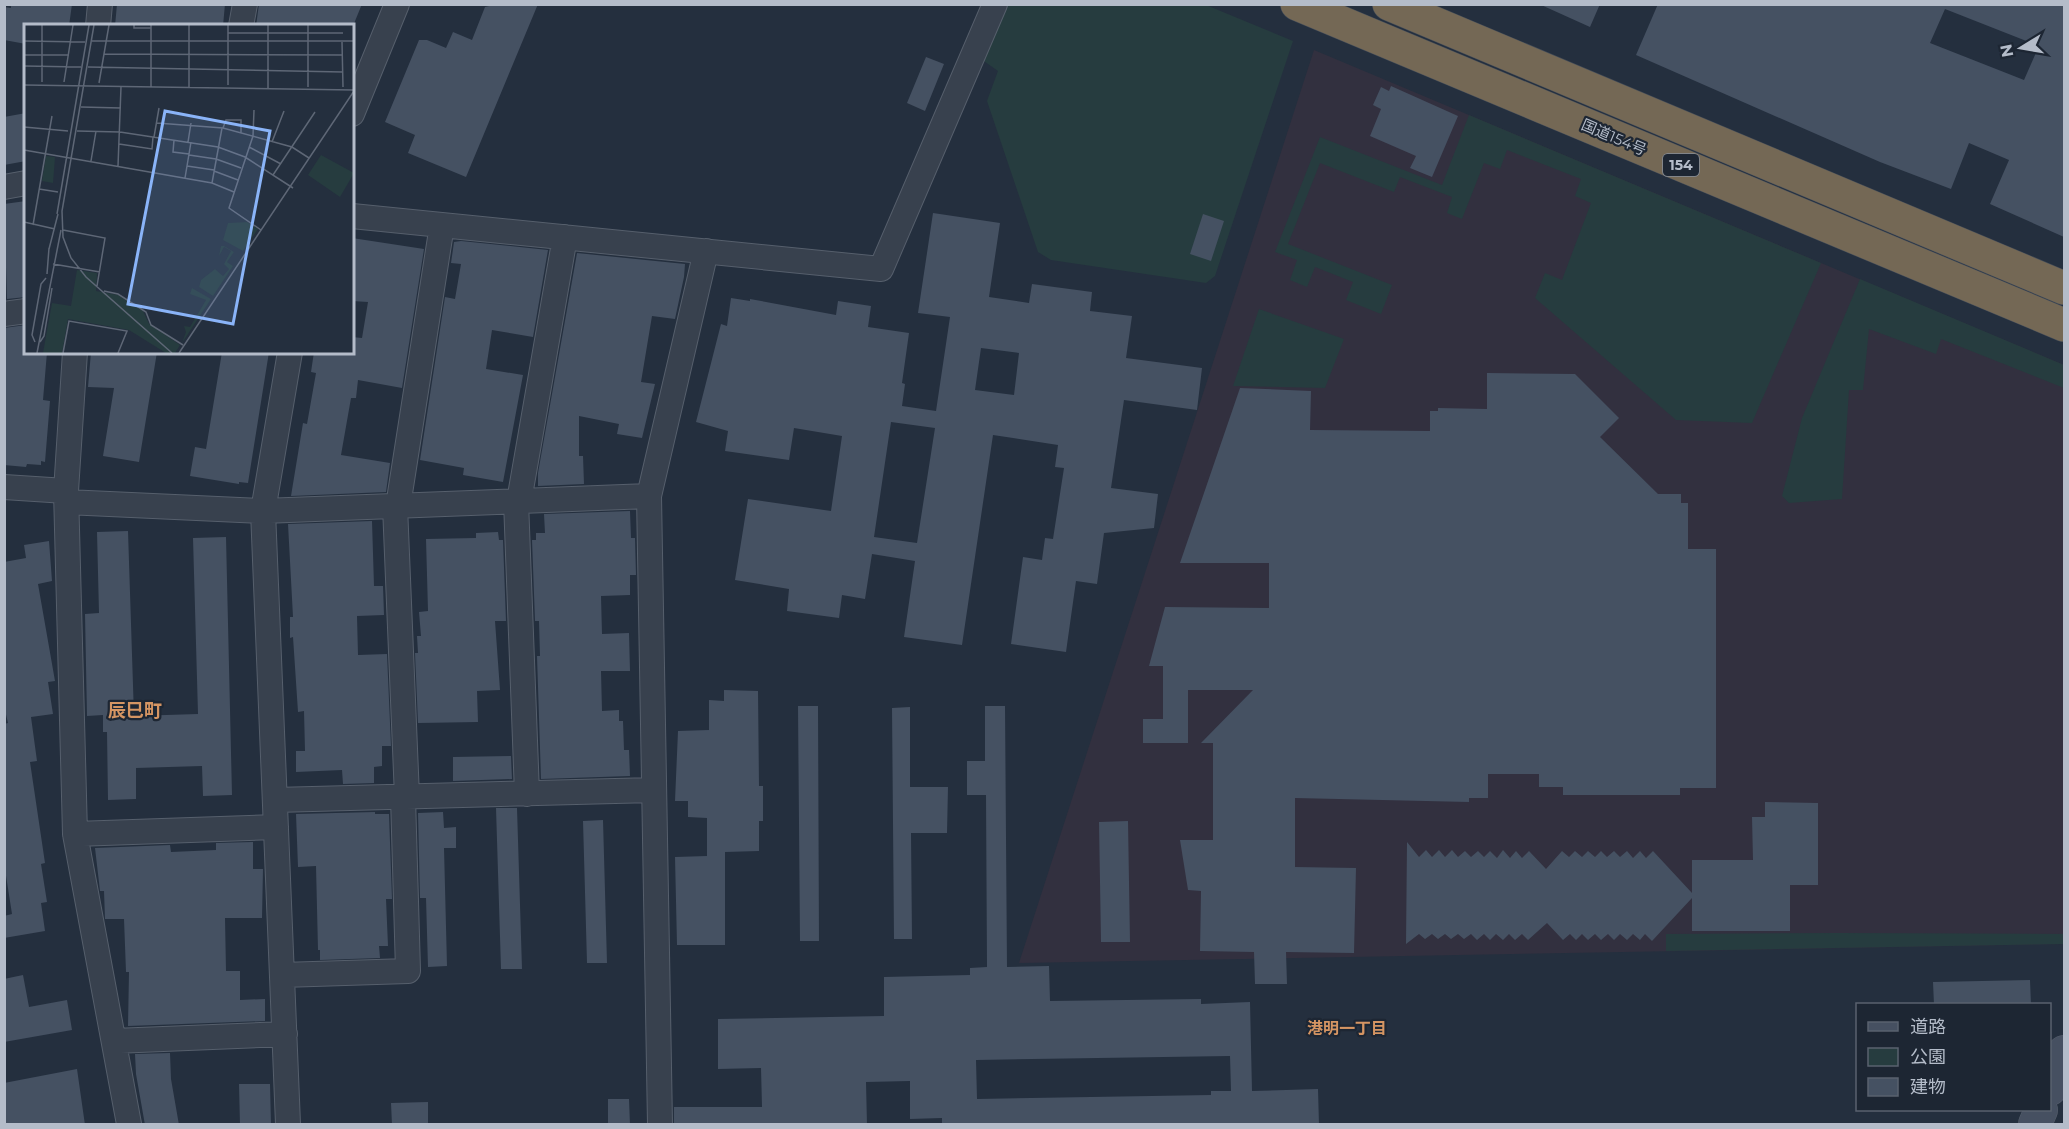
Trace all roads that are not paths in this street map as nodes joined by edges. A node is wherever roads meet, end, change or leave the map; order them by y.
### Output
1 (100, 4) edge
2 (245, 4) edge
3 (397, 4) edge
4 (994, 4) edge
5 (1297, 4) edge
6 (1389, 4) edge
7 (98, 24) edge
8 (241, 24) edge
9 (354, 109) edge
10 (24, 183) edge
11 (4, 187) edge
12 (1866, 204) junction
13 (354, 216) edge
14 (442, 225) junction
15 (565, 237) junction
16 (1852, 237) junction
17 (706, 251) junction
18 (2064, 288) edge
19 (24, 311) edge
20 (4, 314) edge
21 (2064, 325) edge
22 (75, 354) edge
23 (290, 354) edge
24 (4, 487) edge
25 (66, 496) junction
26 (649, 496) junction
27 (518, 501) junction
28 (397, 506) junction
29 (263, 511) junction
30 (654, 790) junction
31 (527, 794) junction
32 (405, 797) junction
33 (275, 800) junction
34 (276, 827) junction
35 (75, 834) junction
36 (282, 975) junction
37 (285, 1034) junction
38 (114, 1041) junction
39 (2064, 1052) edge
40 (2051, 1084) edge
41 (2041, 1111) edge
42 (129, 1125) edge
43 (288, 1125) edge
44 (660, 1125) edge
45 (2035, 1125) edge

1 - 7 street
2 - 8 street
3 - 9 street
4 - 17 street
5 - 16 highway, 国道154号 / 154
6 - 12 highway, 154
10 - 11 street
12 - 16 street
12 - 18 highway, 154
13 - 14 street
14 - 15 street
14 - 28 street
15 - 17 street
15 - 27 street
16 - 21 highway, 国道154号 / 154
17 - 26 street
19 - 20 street
22 - 25 street
23 - 29 street
24 - 25 street
25 - 29 street
25 - 35 street
26 - 27 street
26 - 30 street
27 - 28 street
27 - 31 street
28 - 29 street
28 - 32 street
29 - 33 street
30 - 31 street
30 - 44 street
31 - 32 street
32 - 33 street
32 - 36 street
33 - 34 street
34 - 35 street
34 - 36 street
35 - 38 street
36 - 37 street
37 - 38 street
37 - 43 street
38 - 42 street
39 - 40 street
41 - 45 street

